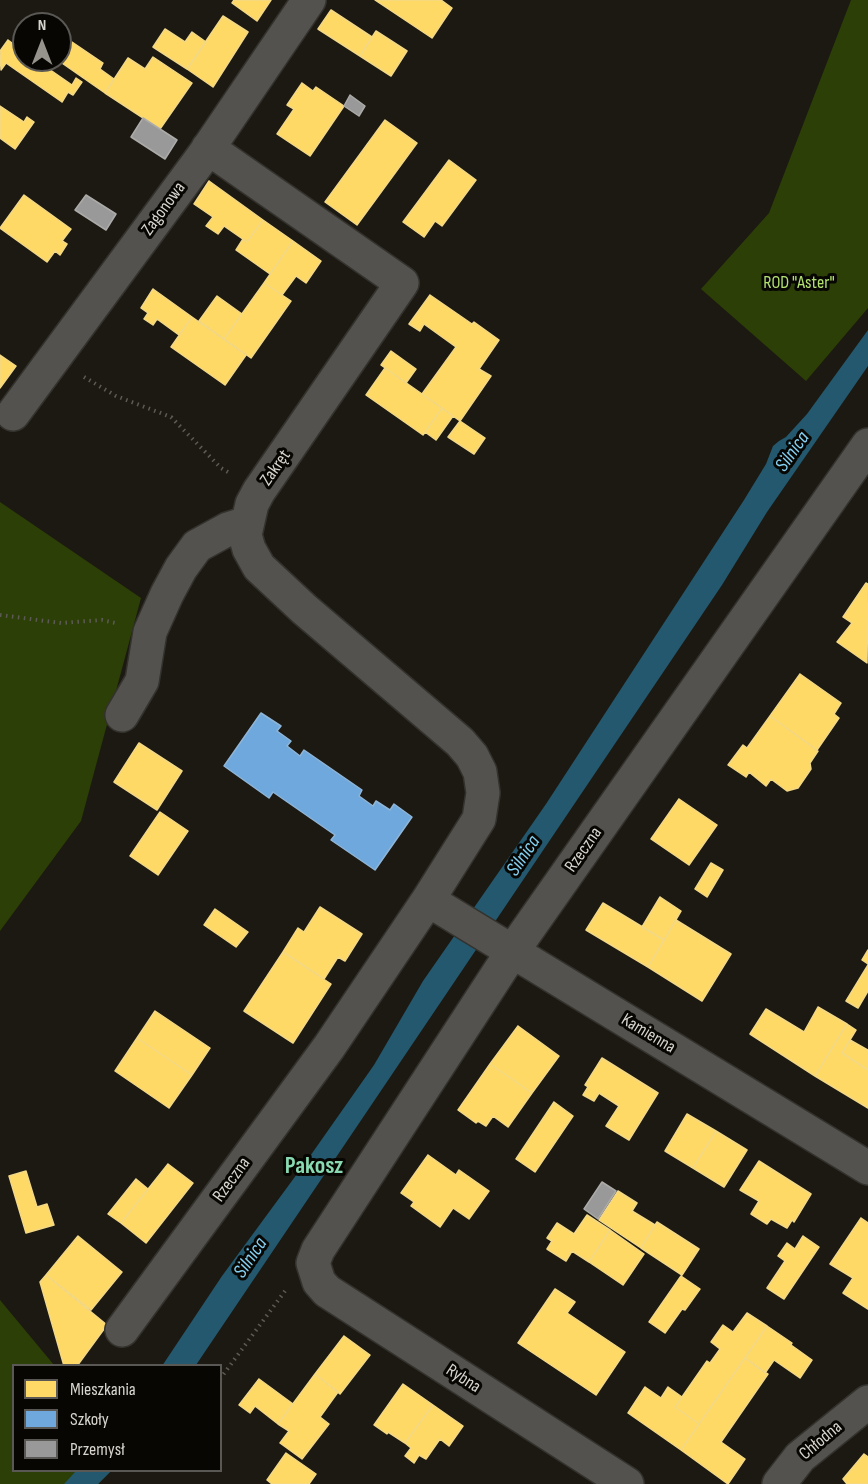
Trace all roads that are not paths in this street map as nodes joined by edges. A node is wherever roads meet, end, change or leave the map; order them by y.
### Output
1 (309, 0) edge
2 (208, 148) junction
3 (13, 414) dead end
4 (868, 445) edge
5 (253, 506) junction
6 (122, 715) dead end
7 (438, 907) junction
8 (504, 947) junction
9 (868, 1168) edge
10 (313, 1263) joint
11 (122, 1330) dead end
12 (868, 1402) edge
13 (627, 1484) edge
14 (779, 1484) edge

1 - 2 street, Zagonowa
2 - 3 street, Zagonowa
2 - 5 street, Zakręt
4 - 8 street, Rzeczna
5 - 6 street
5 - 7 street, Rzeczna
7 - 8 street, Kamienna
7 - 11 street, Rzeczna
8 - 9 street, Kamienna
8 - 10 street, Rzeczna
10 - 13 street, Rybna
12 - 14 street, Chłodna

